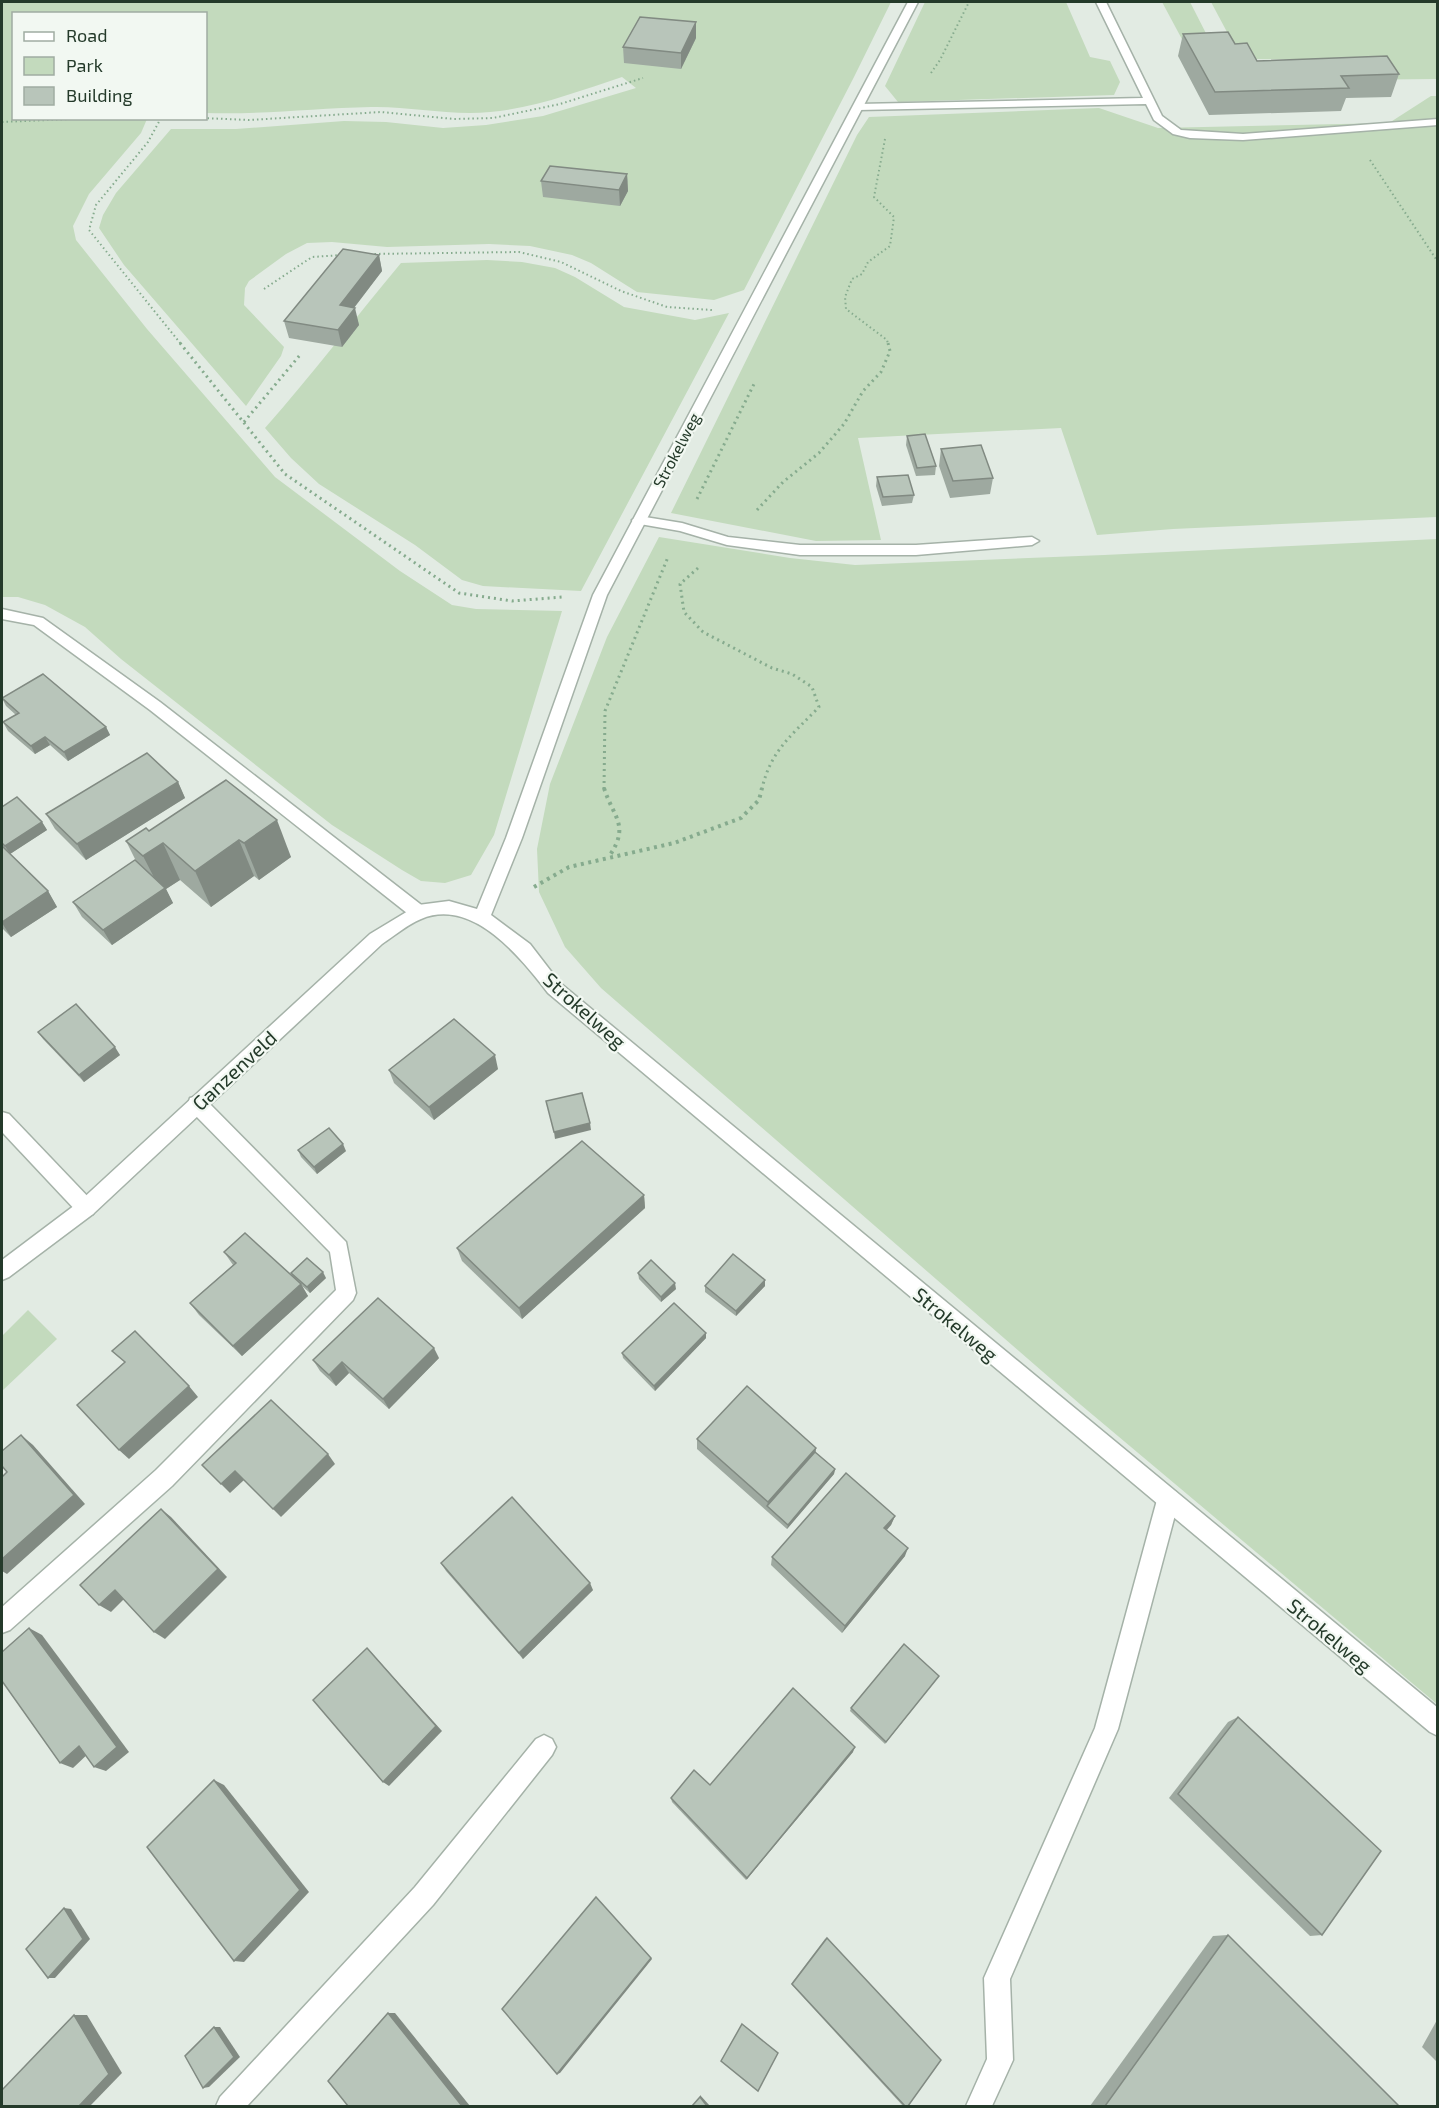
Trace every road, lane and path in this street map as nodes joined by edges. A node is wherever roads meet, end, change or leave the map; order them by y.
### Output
1 (913, 2) edge
2 (1101, 2) edge
3 (643, 78) dead end
4 (1150, 101) junction
5 (858, 107) junction
6 (207, 118) edge
7 (48, 120) edge
8 (160, 120) edge
9 (2, 122) edge
10 (1437, 122) edge
11 (1349, 129) junction
12 (885, 138) dead end
13 (878, 145) dead end
14 (361, 254) edge
15 (351, 255) edge
16 (1437, 262) edge
17 (264, 288) dead end
18 (756, 299) junction
19 (300, 355) dead end
20 (758, 374) dead end
21 (244, 422) junction
22 (639, 520) junction
23 (682, 527) junction
24 (1032, 541) dead end
25 (600, 595) junction
26 (2, 614) edge
27 (418, 912) junction
28 (482, 917) junction
29 (197, 1104) junction
30 (2, 1120) edge
31 (86, 1208) junction
32 (2, 1271) edge
33 (1168, 1500) junction
34 (2, 1622) edge
35 (1437, 1724) edge
36 (544, 1747) dead end
37 (229, 2106) edge
38 (979, 2106) edge

1 - 5 street, Strokelweg
2 - 4 street
3 - 6 path
4 - 5 street
4 - 11 street
5 - 18 street, Strokelweg
7 - 9 path
8 - 21 path
10 - 11 street
11 - 16 path
12 - 13 path
14 - 18 path
15 - 17 path
18 - 22 street, Strokelweg
19 - 21 path
20 - 23 path
21 - 25 path
22 - 23 street
22 - 25 street, Strokelweg
23 - 24 street
23 - 28 path
25 - 28 street, Strokelweg
26 - 27 street
27 - 28 street, Ganzenveld
27 - 29 street, Ganzenveld
28 - 33 street, Strokelweg
29 - 31 street, Ganzenveld
29 - 34 street
30 - 31 street
31 - 32 street, Ganzenveld
33 - 35 street, Strokelweg
33 - 38 street
36 - 37 street

